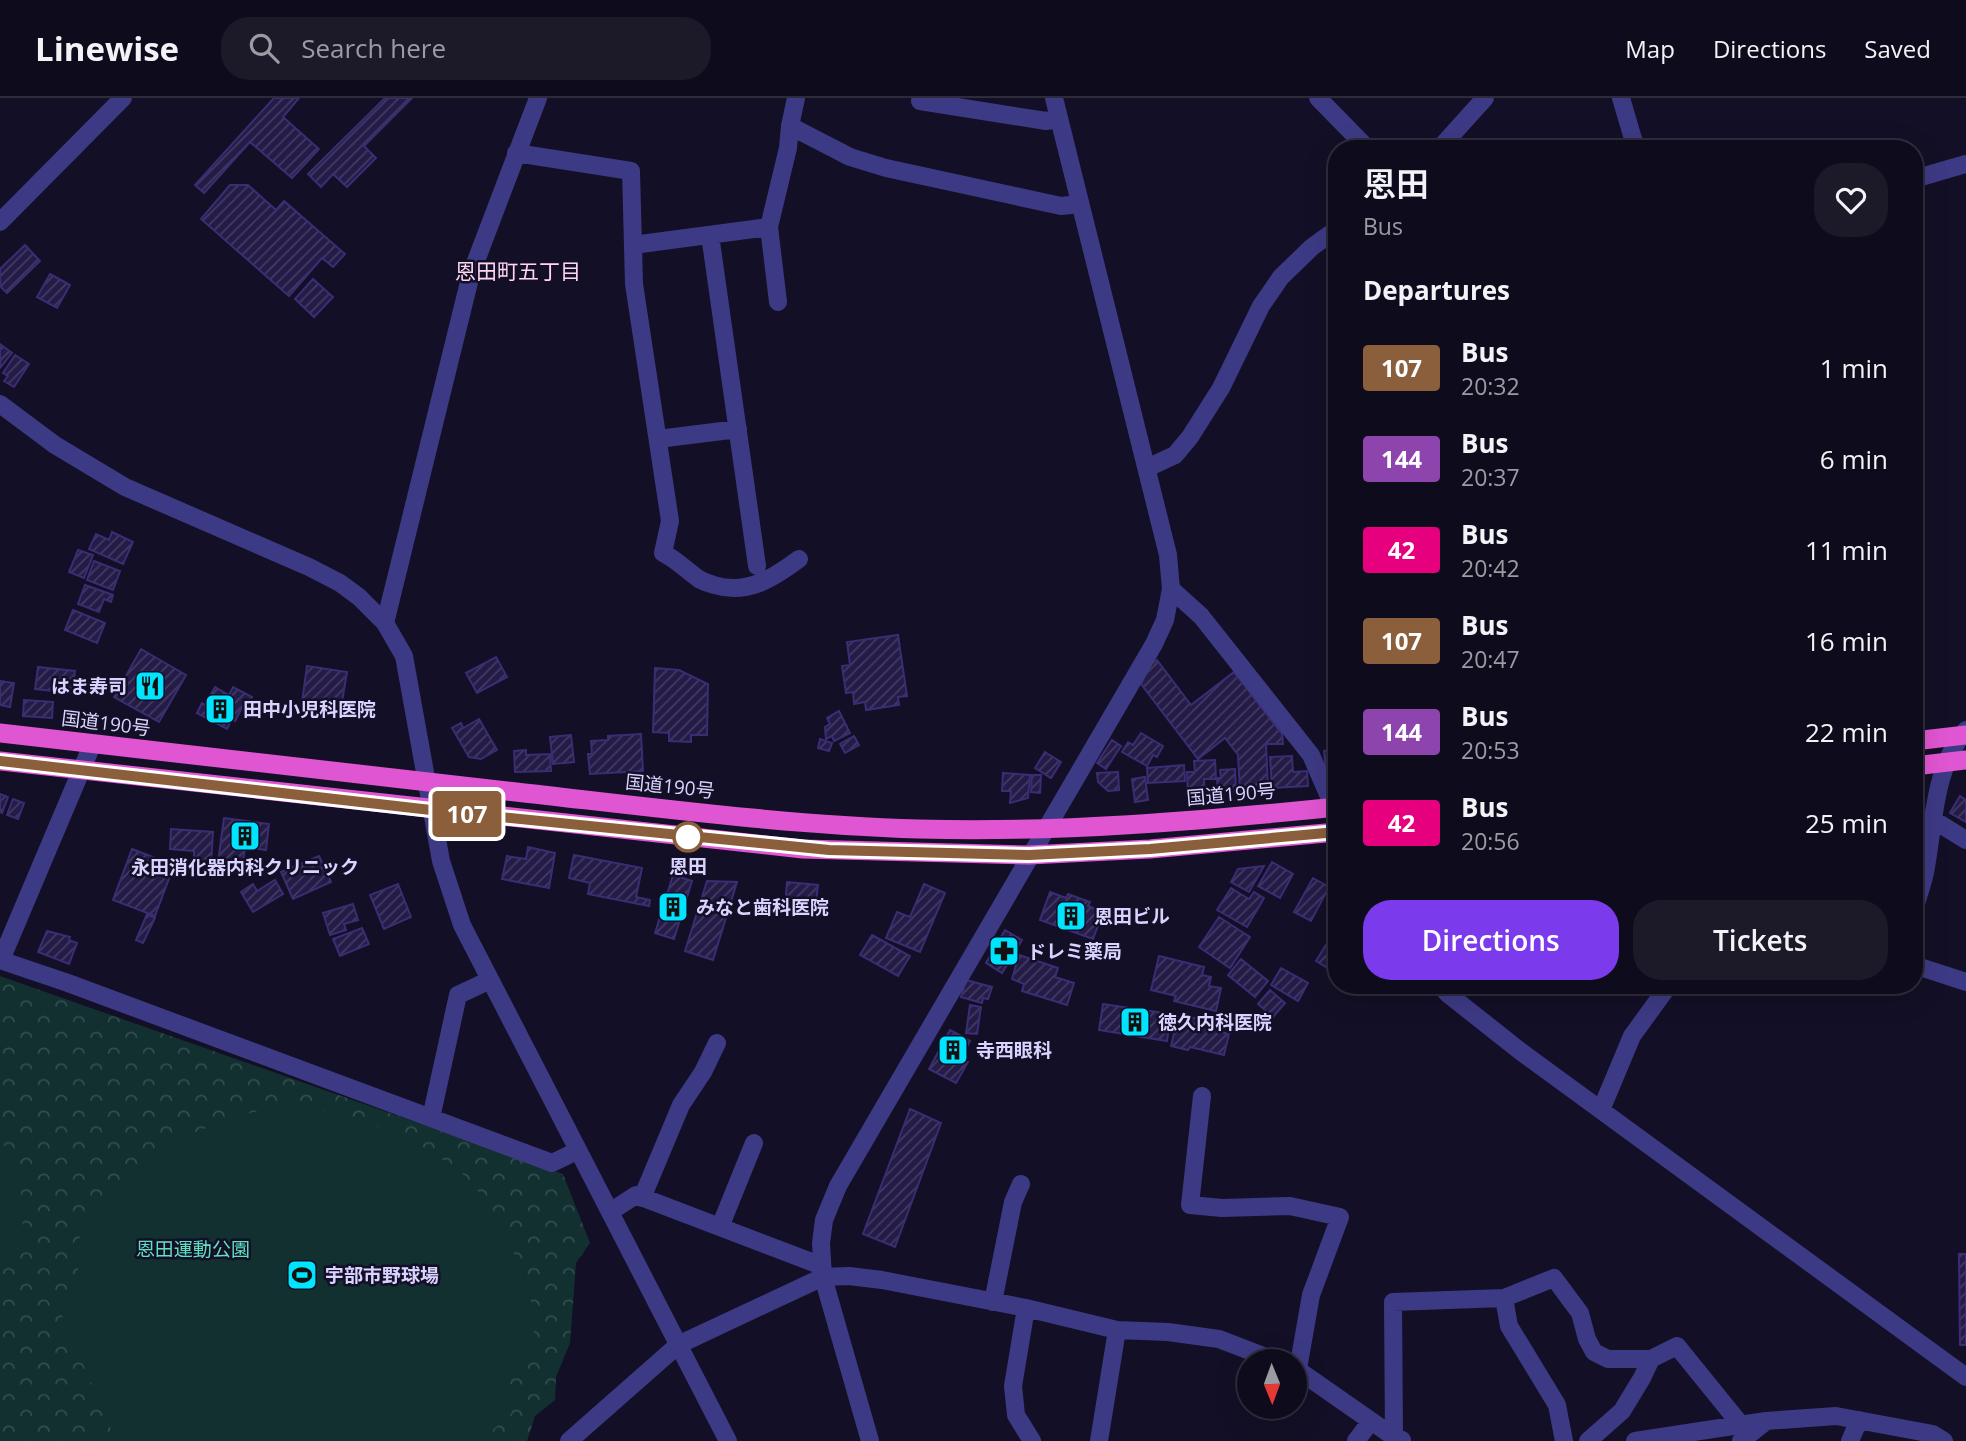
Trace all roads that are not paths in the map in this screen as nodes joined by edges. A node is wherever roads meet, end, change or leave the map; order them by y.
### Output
1 (123, 98) edge
2 (538, 98) edge
3 (796, 98) edge
4 (1054, 98) edge
5 (1318, 98) edge
6 (1485, 98) edge
7 (1621, 98) edge
8 (920, 101) dead end
9 (1059, 119) junction
10 (790, 126) junction
11 (1359, 140) edge
12 (1447, 140) edge
13 (1633, 140) edge
14 (516, 153) junction
15 (1966, 164) edge
16 (1923, 177) edge
17 (1080, 204) junction
18 (0, 222) edge
19 (769, 227) junction
20 (710, 235) junction
21 (1328, 235) edge
22 (633, 244) junction
23 (778, 302) dead end
24 (0, 404) edge
25 (738, 429) junction
26 (658, 439) junction
27 (1147, 468) junction
28 (799, 559) dead end
29 (757, 566) dead end
30 (1171, 589) junction
31 (385, 623) junction
32 (0, 733) edge
33 (1964, 734) edge
34 (1923, 740) edge
35 (92, 745) junction
36 (0, 761) edge
37 (1956, 761) edge
38 (1923, 765) edge
39 (81, 771) junction
40 (426, 782) junction
41 (1328, 792) edge
42 (431, 810) junction
43 (1328, 811) edge
44 (1932, 819) junction
45 (1047, 828) junction
46 (1328, 833) edge
47 (1966, 840) edge
48 (1029, 855) junction
49 (1923, 879) edge
50 (1, 960) edge
51 (1923, 968) edge
52 (490, 980) junction
53 (1966, 982) edge
54 (1450, 994) edge
55 (1662, 994) edge
56 (717, 1043) dead end
57 (1202, 1096) dead end
58 (1601, 1110) junction
59 (431, 1118) junction
60 (754, 1143) dead end
61 (577, 1151) junction
62 (1021, 1184) dead end
63 (642, 1198) junction
64 (610, 1212) junction
65 (720, 1227) junction
66 (822, 1271) junction
67 (1504, 1298) junction
68 (993, 1302) junction
69 (1026, 1308) junction
70 (1117, 1330) junction
71 (678, 1345) junction
72 (1245, 1349) edge
73 (1301, 1349) edge
74 (1651, 1359) junction
75 (1307, 1375) edge
76 (1966, 1377) edge
77 (1859, 1420) junction
78 (1371, 1421) junction
79 (1741, 1433) edge
80 (1399, 1439) edge
81 (569, 1441) edge
82 (728, 1441) edge
83 (870, 1441) edge
84 (1032, 1441) edge
85 (1098, 1441) edge
86 (1356, 1441) edge
87 (1564, 1441) edge
88 (1588, 1441) edge
89 (1635, 1441) edge
90 (1850, 1441) edge
91 (1944, 1441) edge

1 - 18 street
2 - 14 street
3 - 10 street
4 - 9 street
5 - 11 street
6 - 12 street
7 - 13 street
8 - 9 street
9 - 17 street
10 - 17 street
10 - 19 street
14 - 22 street
14 - 31 street
15 - 16 street
17 - 27 street
19 - 20 street
19 - 23 street
20 - 22 street
20 - 25 street
21 - 27 street
22 - 26 street
24 - 31 street
25 - 26 street
25 - 29 street
26 - 28 street
27 - 30 street
30 - 41 street
30 - 45 street
31 - 40 street
32 - 35 highway, 国道190号
33 - 34 highway
33 - 37 street
35 - 39 street
35 - 40 highway, 国道190号
36 - 39 highway
37 - 38 highway
37 - 44 street
39 - 42 highway
39 - 50 street
40 - 42 street
40 - 45 highway, 国道190号
42 - 48 highway
42 - 52 street
43 - 45 highway, 国道190号
44 - 47 street
44 - 49 street
45 - 48 street
46 - 48 highway
48 - 66 street
50 - 59 street
51 - 53 street
52 - 59 street
52 - 61 street
54 - 58 street
55 - 58 street
56 - 63 street
57 - 73 street
58 - 76 street
59 - 61 street
60 - 65 street
61 - 64 street
62 - 68 street
63 - 64 street
63 - 65 street
64 - 71 street
65 - 66 street
66 - 68 street
66 - 71 street
66 - 83 street
67 - 74 street
67 - 80 street
67 - 87 street
68 - 69 street
69 - 70 street
69 - 84 street
70 - 72 street
70 - 85 street
71 - 81 street
71 - 82 street
74 - 79 street
74 - 88 street
75 - 78 street
77 - 79 street
77 - 90 street
77 - 91 street
78 - 80 street
78 - 86 street
79 - 89 street

